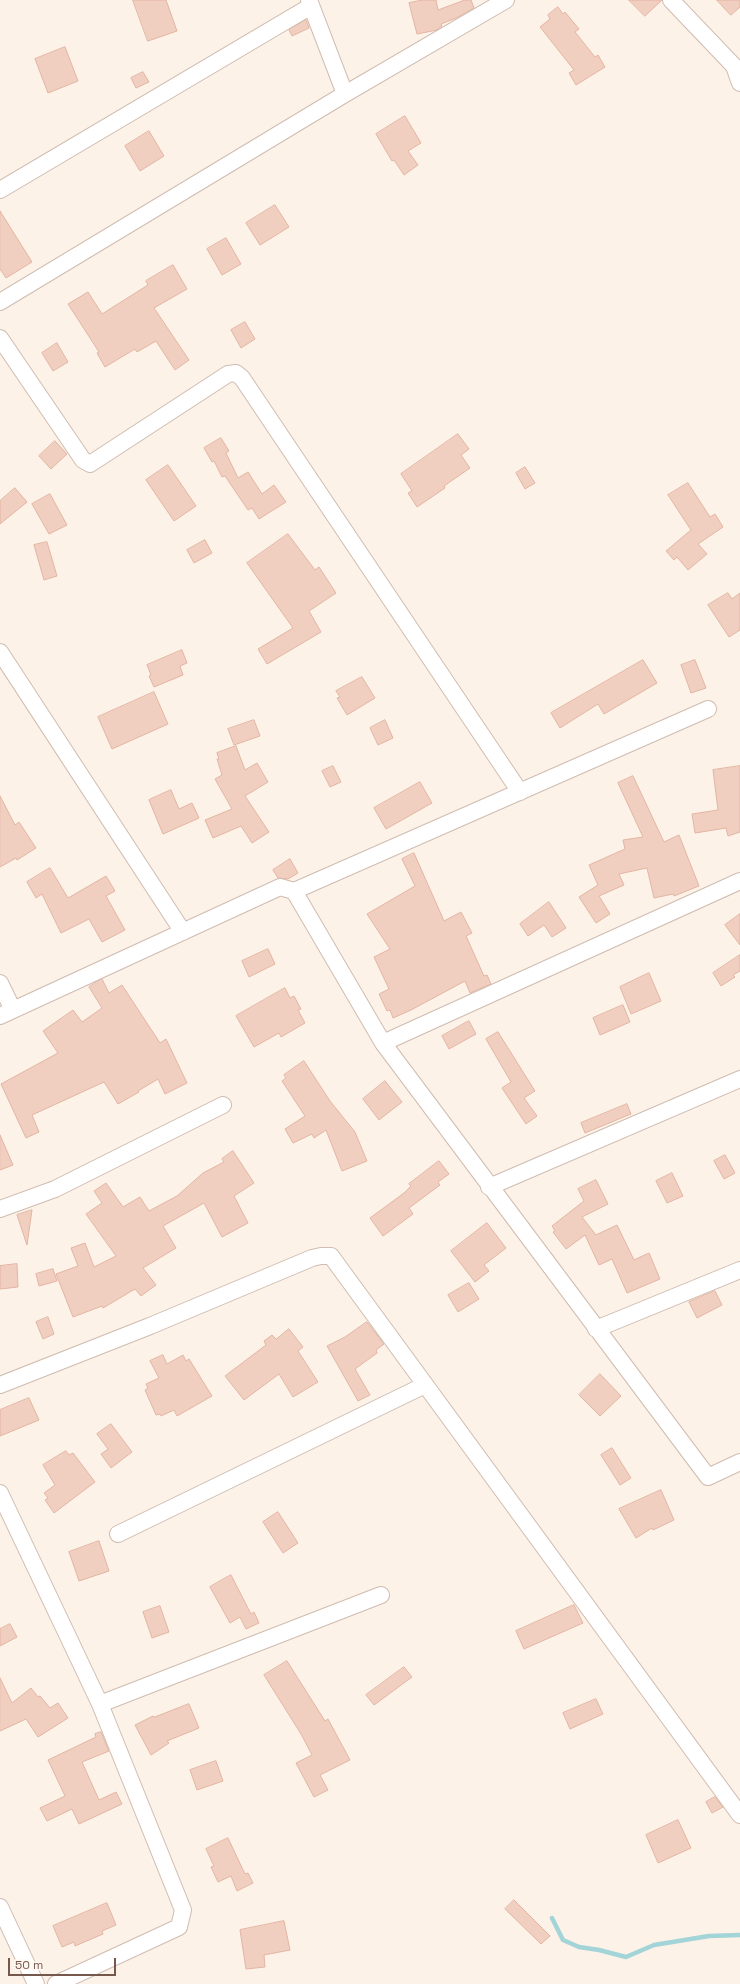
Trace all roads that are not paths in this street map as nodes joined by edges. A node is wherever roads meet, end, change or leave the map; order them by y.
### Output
1 (506, 0) edge
2 (671, 0) edge
3 (310, 3) edge
4 (740, 83) edge
5 (345, 94) junction
6 (0, 190) edge
7 (0, 302) edge
8 (0, 338) edge
9 (0, 652) edge
10 (708, 709) dead end
11 (520, 792) junction
12 (740, 881) edge
13 (294, 891) junction
14 (183, 932) junction
15 (0, 983) edge
16 (6, 1013) edge
17 (383, 1043) junction
18 (740, 1079) edge
19 (223, 1105) dead end
20 (489, 1187) junction
21 (0, 1209) edge
22 (740, 1270) edge
23 (596, 1329) junction
24 (0, 1385) edge
25 (425, 1385) junction
26 (740, 1462) edge
27 (0, 1493) edge
28 (118, 1534) dead end
29 (381, 1595) dead end
30 (100, 1704) junction
31 (740, 1815) edge
32 (0, 1907) edge
33 (36, 1984) edge
34 (56, 1984) edge

1 - 5 street
2 - 4 street
3 - 5 street
3 - 6 street
5 - 7 street
8 - 11 street
9 - 14 street
10 - 11 street
11 - 13 street
12 - 17 street
13 - 14 street
13 - 17 street
14 - 16 street
15 - 16 street
17 - 20 street
18 - 20 street
19 - 21 street
20 - 23 street
22 - 23 street
23 - 26 street
24 - 25 street
25 - 28 street
25 - 31 street
27 - 30 street
29 - 30 street
30 - 34 street
32 - 33 street

